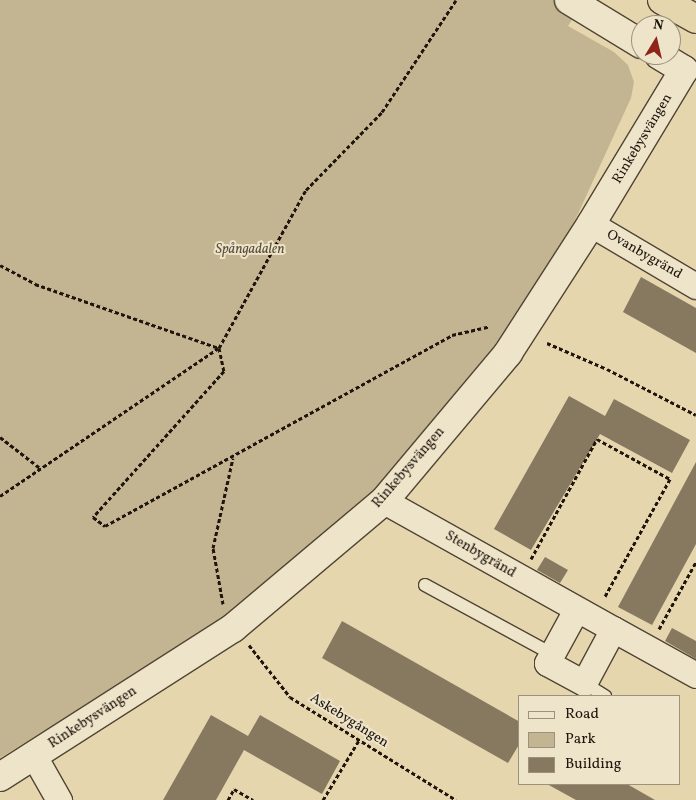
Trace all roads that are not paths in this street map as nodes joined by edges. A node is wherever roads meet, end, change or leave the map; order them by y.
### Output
1 (662, 0) edge
2 (576, 4) edge
3 (696, 19) edge
4 (631, 38) edge
5 (675, 65) edge
6 (690, 74) edge
7 (591, 224) junction
8 (696, 286) edge
9 (384, 501) junction
10 (424, 585) dead end
11 (594, 619) junction
12 (552, 654) junction
13 (696, 675) edge
14 (584, 684) junction
15 (603, 695) edge
16 (34, 756) junction
17 (0, 778) edge
18 (59, 800) edge

1 - 3 highway
2 - 4 street
5 - 6 street
6 - 7 street, Rinkebysvängen
7 - 8 street, Ovanbygränd
7 - 9 street, Rinkebysvängen
9 - 11 street, Stenbygränd
9 - 16 street, Rinkebysvängen
10 - 12 lane
11 - 12 street
11 - 13 street, Stenbygränd
11 - 14 street
12 - 14 street
14 - 15 lane
16 - 17 street, Rinkebysvängen
16 - 18 street

